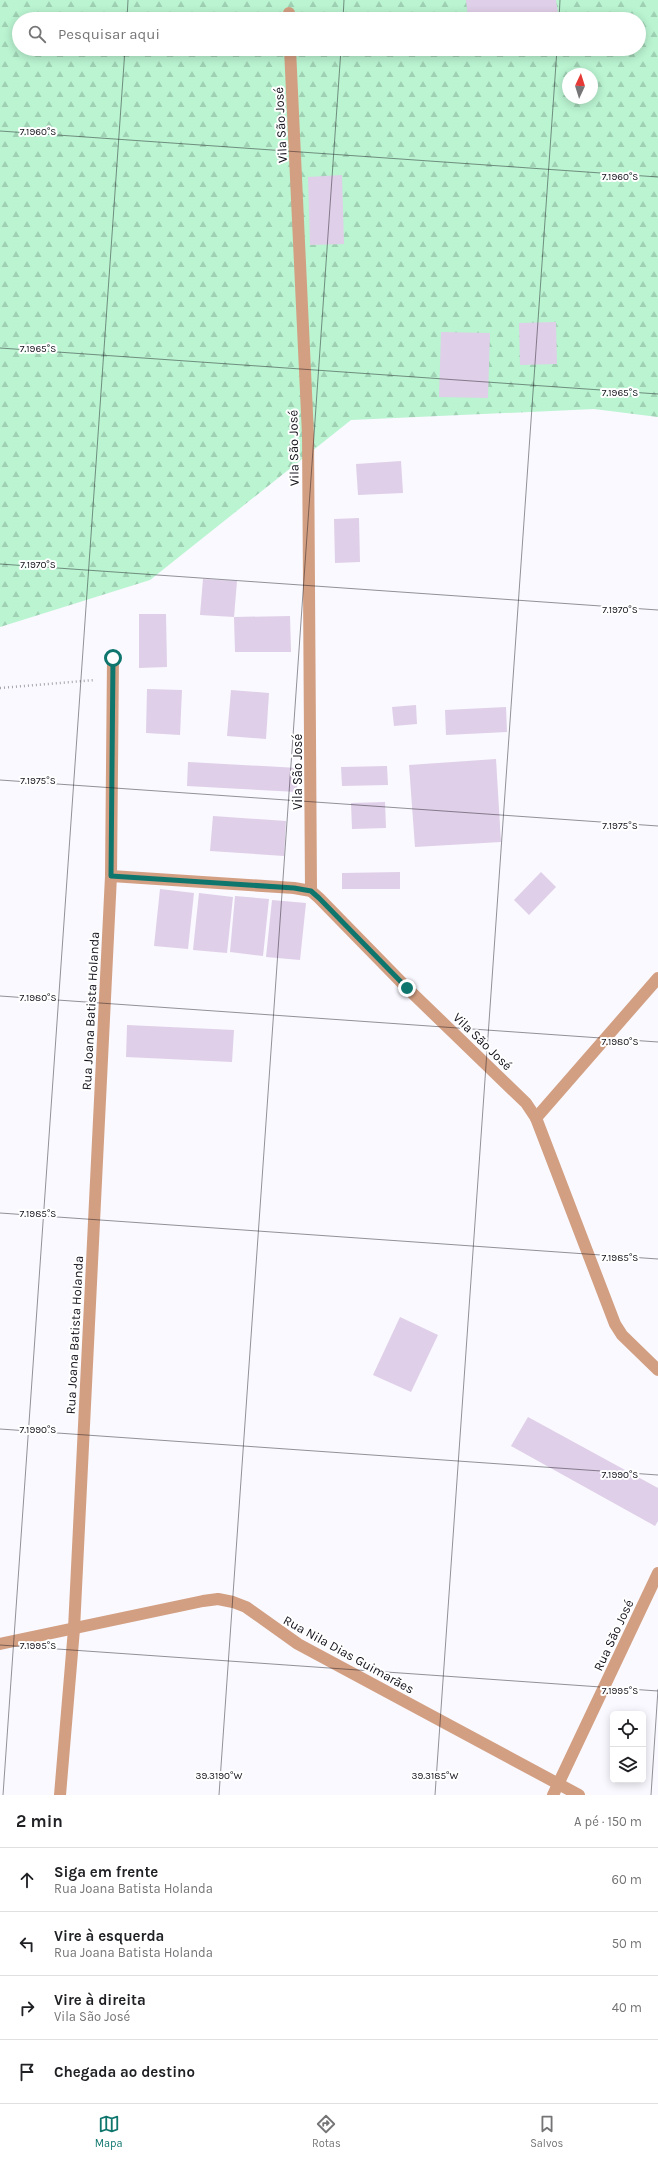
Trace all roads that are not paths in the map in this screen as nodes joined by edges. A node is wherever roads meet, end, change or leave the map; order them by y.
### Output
1 (290, 56) edge
2 (113, 658) dead end
3 (111, 876) junction
4 (311, 891) junction
5 (658, 978) edge
6 (536, 1118) junction
7 (658, 1370) edge
8 (658, 1573) edge
9 (74, 1629) junction
10 (0, 1644) edge
11 (558, 1784) junction
12 (60, 1795) edge
13 (553, 1795) edge
14 (580, 1795) edge

1 - 4 street, Vila São José
2 - 3 street, Rua Joana Batista Holanda
3 - 4 street
3 - 9 street, Rua Joana Batista Holanda
4 - 6 street, Vila São José
5 - 6 street
6 - 7 street, Vila São José
8 - 11 street, Rua São José
9 - 10 street, Rua Nila Dias Guimarães
9 - 11 street, Rua Nila Dias Guimarães
9 - 12 street, Rua Joana Batista Holanda
11 - 13 street, Rua São José
11 - 14 street, Rua Nila Dias Guimarães

